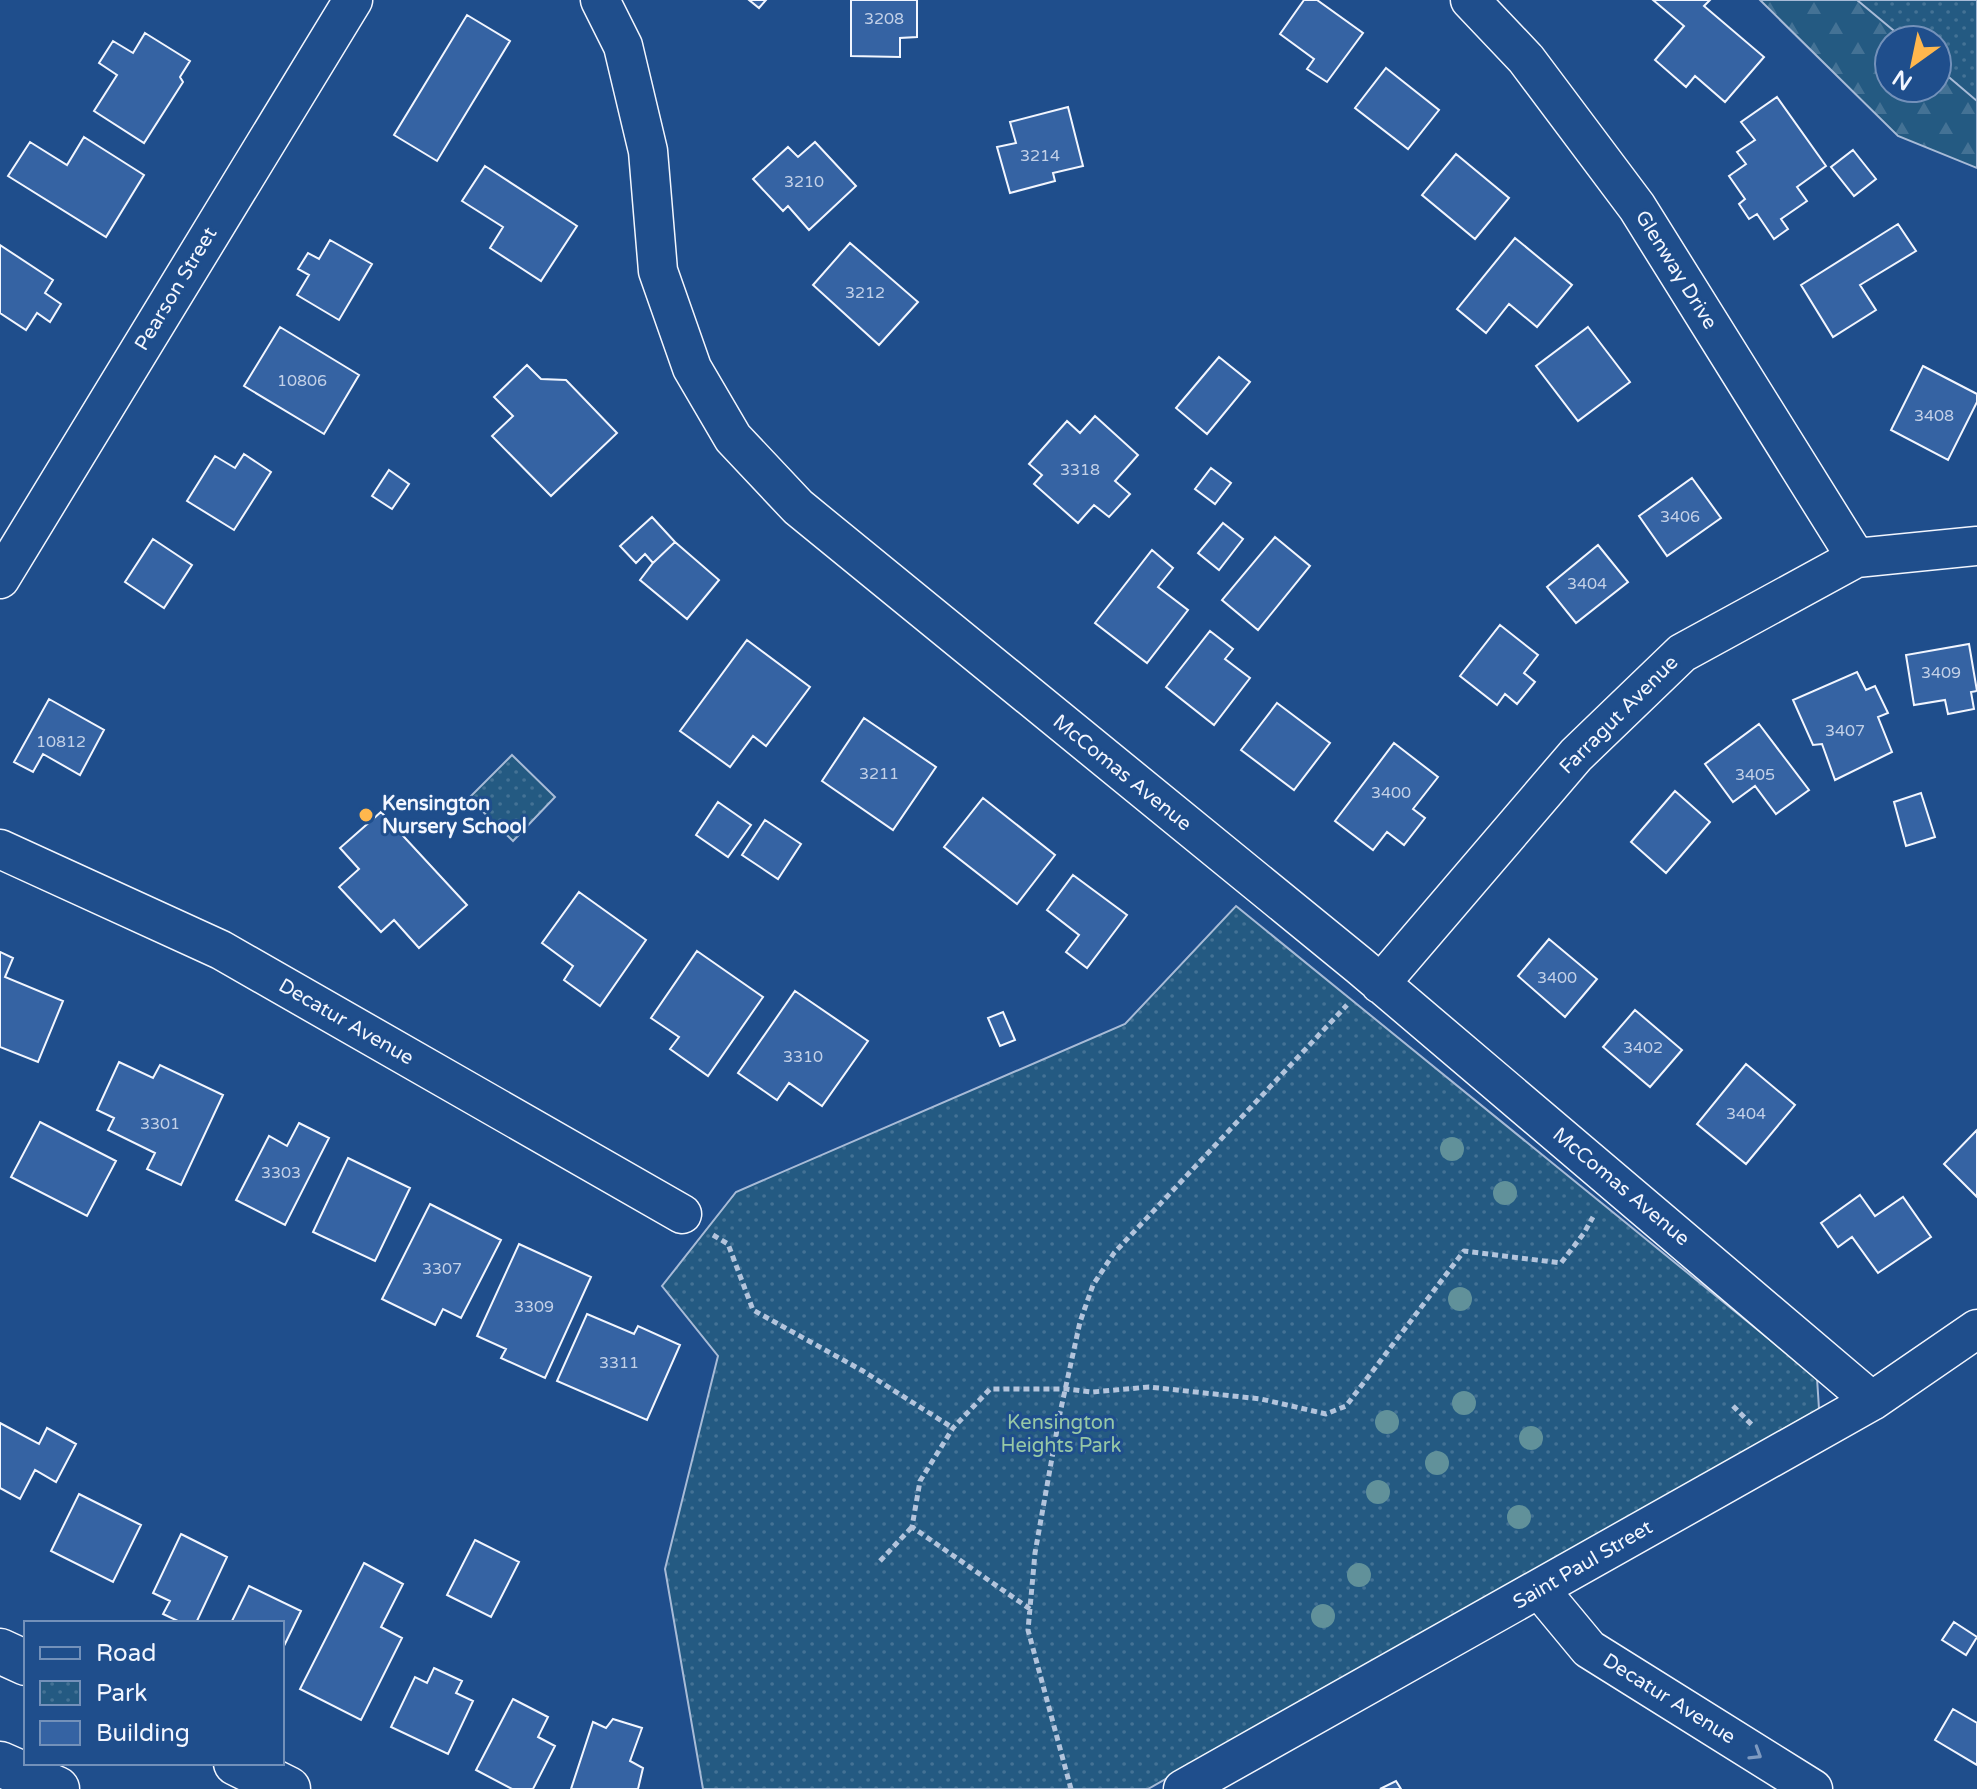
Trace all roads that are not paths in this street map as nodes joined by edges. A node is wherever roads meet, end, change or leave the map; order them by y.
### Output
1 (353, 0) edge
2 (600, 0) edge
3 (1470, 0) edge
4 (1977, 546) edge
5 (1856, 558) junction
6 (0, 579) edge
7 (0, 849) edge
8 (1380, 984) junction
9 (682, 1214) road end
10 (1977, 1329) edge
11 (1872, 1401) junction
12 (1540, 1590) junction
13 (0, 1651) edge
14 (24, 1662) edge
15 (0, 1764) edge
16 (240, 1765) edge
17 (1804, 1787) edge
18 (57, 1789) edge
19 (288, 1789) edge
20 (1183, 1789) edge

1 - 6 street, Pearson Street
2 - 8 street, McComas Avenue
3 - 5 street, Glenway Drive
4 - 5 street, Farragut Avenue
5 - 8 street, Farragut Avenue
7 - 9 street, Decatur Avenue
8 - 11 street, McComas Avenue
10 - 11 street, Saint Paul Street
11 - 12 street, Saint Paul Street
12 -> 17 street, Decatur Avenue
12 - 20 street, Saint Paul Street
13 - 14 main road
15 - 18 main road
16 - 19 main road

